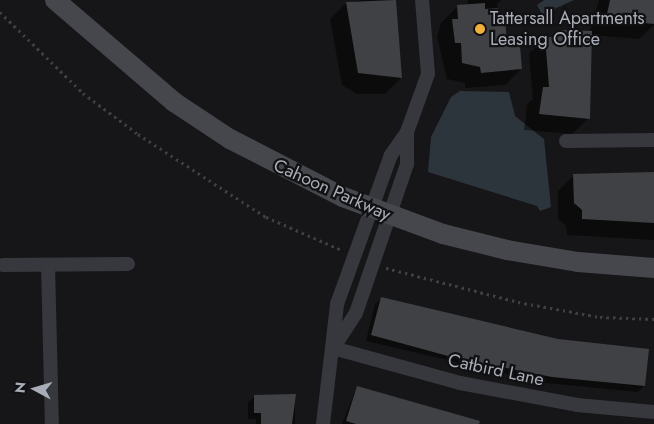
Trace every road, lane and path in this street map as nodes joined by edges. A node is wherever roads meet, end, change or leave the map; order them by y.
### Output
1 (422, 0) edge
2 (56, 1) edge
3 (0, 12) edge
4 (407, 132) junction
5 (654, 140) edge
6 (566, 141) dead end
7 (370, 209) junction
8 (389, 216) junction
9 (354, 255) junction
10 (373, 263) junction
11 (128, 264) dead end
12 (3, 265) dead end
13 (48, 265) junction
14 (654, 268) edge
15 (654, 319) edge
16 (333, 348) junction
17 (654, 412) edge
18 (52, 424) edge
19 (324, 424) edge

1 - 4 street
2 - 7 street, Cahoon Parkway
3 - 9 path
4 - 7 street
4 - 8 street
5 - 6 street
7 - 8 street, Cahoon Parkway
7 - 9 street
8 - 10 street
8 - 14 street, Cahoon Parkway
9 - 16 street
10 - 15 path
10 - 16 street
11 - 13 street
12 - 13 street
13 - 18 street
16 - 17 street, Catbird Lane
16 - 19 street

